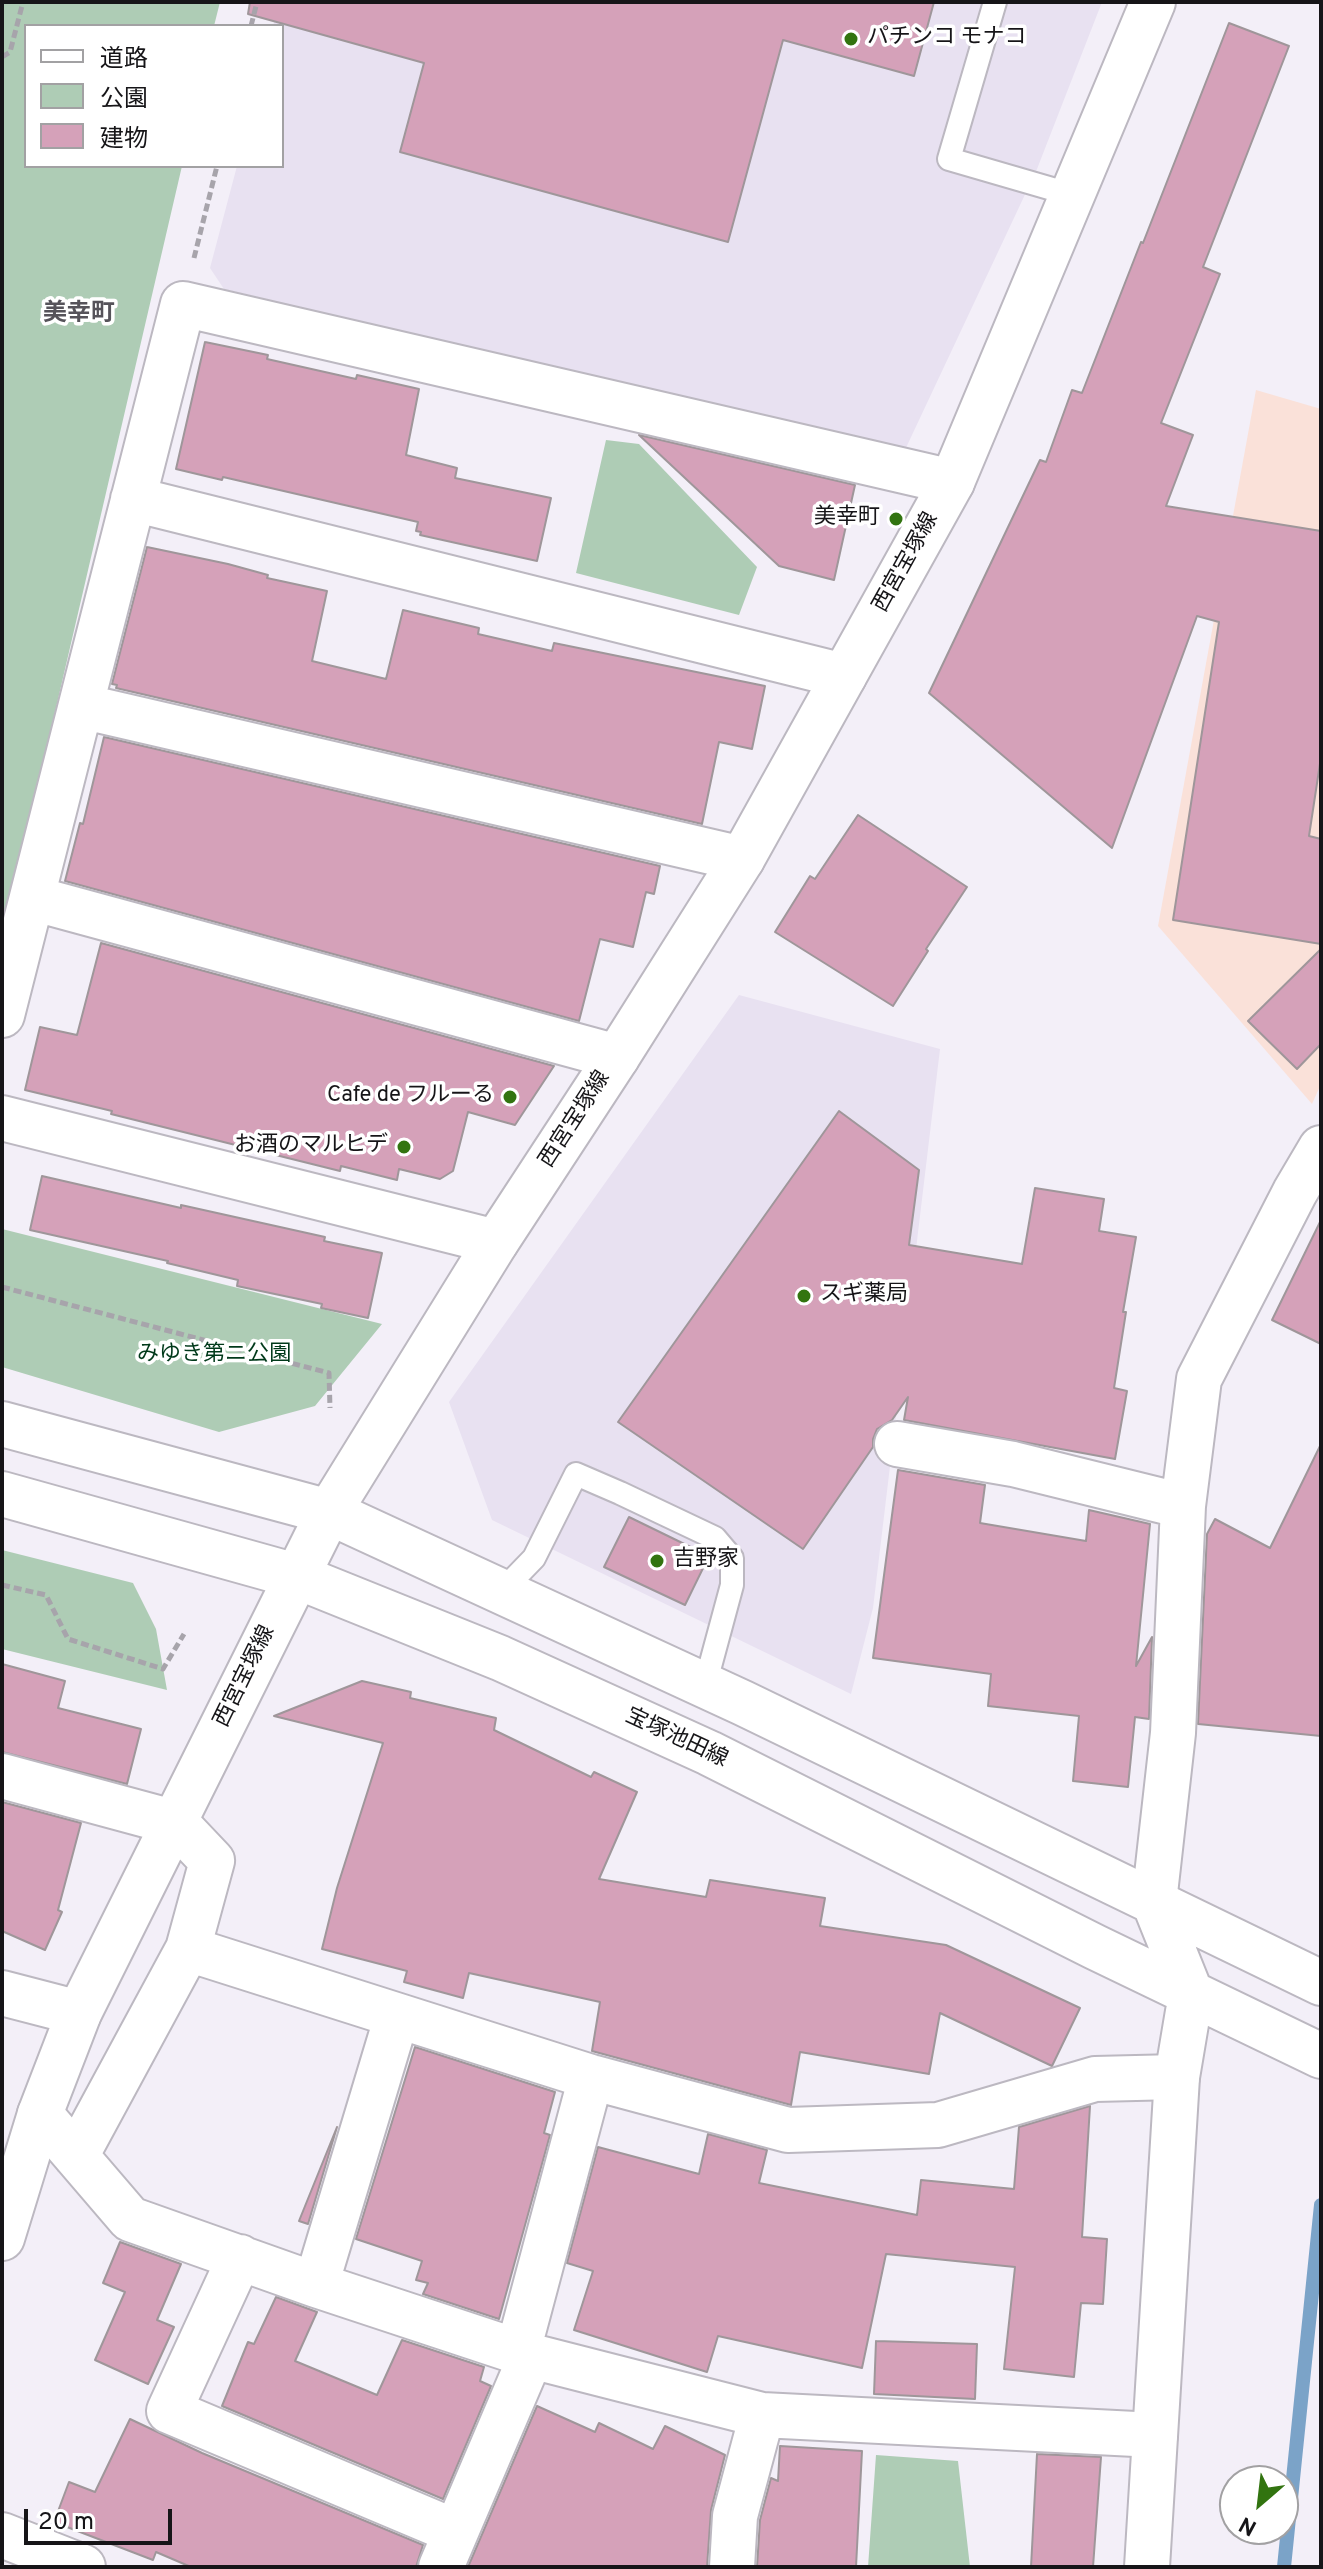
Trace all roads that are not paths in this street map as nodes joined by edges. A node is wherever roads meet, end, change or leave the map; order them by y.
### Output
1 (995, 2) edge
2 (1153, 2) edge
3 (1073, 195) junction
4 (952, 482) junction
5 (133, 499) junction
6 (844, 676) junction
7 (81, 706) junction
8 (742, 859) junction
9 (32, 898) junction
10 (2, 1015) edge
11 (617, 1057) junction
12 (2, 1118) edge
13 (1321, 1148) edge
14 (496, 1242) junction
15 (2, 1424) edge
16 (897, 1444) dead end
17 (2, 1494) edge
18 (1183, 1506) junction
19 (329, 1512) junction
20 (296, 1576) junction
21 (502, 1591) junction
22 (705, 1685) junction
23 (2, 1776) edge
24 (176, 1823) junction
25 (1154, 1902) junction
26 (188, 1949) junction
27 (1321, 1983) edge
28 (2, 1993) edge
29 (1191, 1994) junction
30 (79, 2013) junction
31 (397, 2016) junction
32 (1321, 2056) edge
33 (591, 2077) junction
34 (1177, 2077) junction
35 (40, 2114) junction
36 (76, 2156) junction
37 (2, 2238) edge
38 (240, 2257) junction
39 (316, 2285) junction
40 (524, 2354) junction
41 (762, 2415) junction
42 (1155, 2435) junction
43 (2, 2535) edge
44 (448, 2550) edge
45 (83, 2567) edge
46 (732, 2567) edge
47 (1147, 2567) edge

1 - 3 lane
2 - 3 street, 西宮宝塚線
3 - 4 street, 西宮宝塚線
4 - 5 street
4 - 6 street, 西宮宝塚線
5 - 6 street
5 - 7 street
6 - 8 street, 西宮宝塚線
7 - 8 street
7 - 9 street
8 - 11 street, 西宮宝塚線
9 - 10 street
9 - 11 street
11 - 14 street, 西宮宝塚線
12 - 14 street
13 - 18 street
14 - 19 street, 西宮宝塚線
15 - 19 street
16 - 18 street
17 - 20 street, 宝塚池田線
18 - 25 street
19 - 20 street, 西宮宝塚線
19 - 21 street
20 - 24 street, 西宮宝塚線
20 - 29 street, 宝塚池田線
21 - 22 street
21 - 22 lane
22 - 25 street
23 - 24 street
24 - 26 street
24 - 30 street, 西宮宝塚線
25 - 27 street
25 - 29 street
26 - 31 street
26 - 36 street
28 - 30 street
29 - 32 street, 宝塚池田線
29 - 34 street
30 - 35 street, 西宮宝塚線
31 - 33 street
31 - 39 street
33 - 34 street
33 - 40 street
34 - 42 street
35 - 36 street
35 - 37 street, 西宮宝塚線
36 - 38 street
38 - 39 street
38 - 44 street
39 - 40 street
40 - 41 street
40 - 44 street
41 - 42 street
41 - 46 street
42 - 47 street
43 - 45 street

